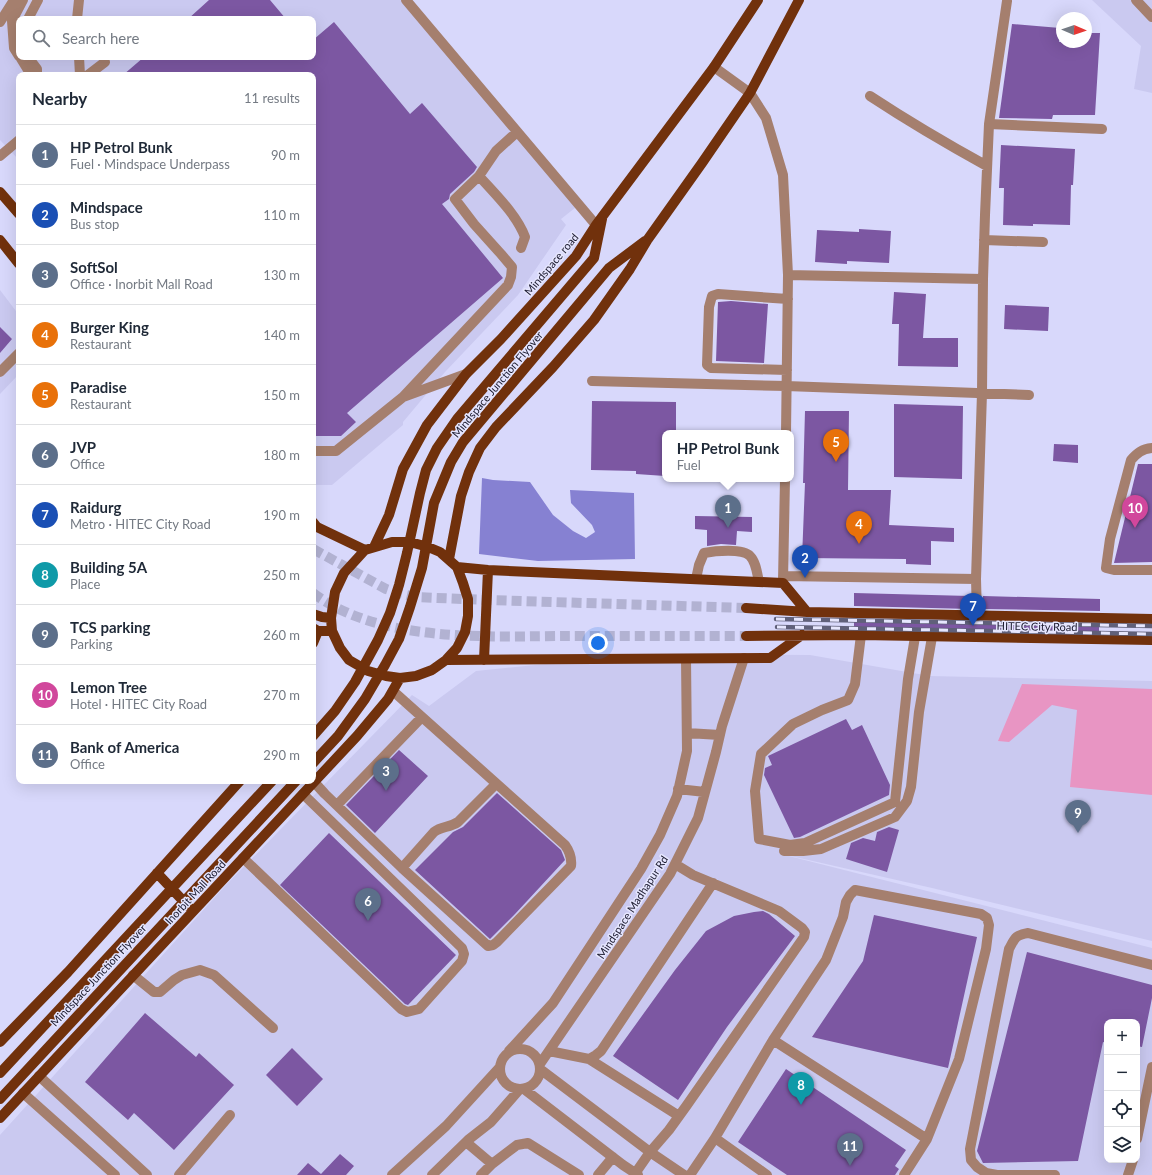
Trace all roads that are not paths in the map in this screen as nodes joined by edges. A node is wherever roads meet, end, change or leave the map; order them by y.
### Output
1 (14, 0) edge
2 (23, 0) edge
3 (38, 0) edge
4 (79, 0) edge
5 (406, 0) edge
6 (758, 0) edge
7 (799, 0) edge
8 (1136, 0) edge
9 (1006, 1) edge
10 (30, 16) edge
11 (77, 16) edge
12 (1152, 18) edge
13 (0, 22) edge
14 (16, 51) edge
15 (22, 60) edge
16 (30, 60) edge
17 (79, 60) edge
18 (105, 62) dead end
19 (714, 67) junction
20 (29, 72) edge
21 (37, 72) edge
22 (80, 72) edge
23 (92, 72) edge
24 (750, 93) junction
25 (870, 96) dead end
26 (990, 124) junction
27 (1102, 129) dead end
28 (517, 132) junction
29 (16, 143) edge
30 (0, 156) edge
31 (987, 166) junction
32 (479, 176) junction
33 (0, 192) edge
34 (16, 211) edge
35 (603, 215) junction
36 (596, 225) junction
37 (648, 239) junction
38 (0, 240) edge
39 (984, 240) junction
40 (1043, 242) dead end
41 (521, 248) dead end
42 (16, 260) edge
43 (788, 275) junction
44 (983, 279) junction
45 (788, 299) junction
46 (16, 356) edge
47 (787, 370) junction
48 (0, 372) edge
49 (466, 374) junction
50 (592, 381) dead end
51 (786, 386) junction
52 (982, 393) junction
53 (1029, 395) dead end
54 (403, 397) junction
55 (786, 430) edge
56 (1152, 448) edge
57 (316, 451) edge
58 (785, 482) edge
59 (316, 526) edge
60 (369, 548) junction
61 (449, 559) junction
62 (457, 567) junction
63 (488, 570) junction
64 (1152, 570) edge
65 (696, 579) junction
66 (783, 579) junction
67 (976, 579) junction
68 (759, 582) junction
69 (746, 608) tunnel mouth
70 (807, 612) junction
71 (316, 615) edge
72 (977, 616) junction
73 (331, 618) junction
74 (1152, 619) edge
75 (316, 630) edge
76 (332, 631) junction
77 (862, 635) junction
78 (746, 636) tunnel mouth
79 (802, 636) junction
80 (915, 637) junction
81 (932, 637) junction
82 (1152, 640) edge
83 (744, 658) junction
84 (686, 659) junction
85 (446, 660) junction
86 (484, 660) junction
87 (400, 678) junction
88 (393, 691) junction
89 (422, 717) junction
90 (316, 733) edge
91 (687, 733) junction
92 (720, 735) junction
93 (316, 760) edge
94 (316, 780) edge
95 (237, 784) edge
96 (269, 784) edge
97 (293, 784) edge
98 (312, 784) edge
99 (316, 784) edge
100 (496, 784) junction
101 (678, 789) junction
102 (705, 792) junction
103 (303, 794) junction
104 (337, 805) junction
105 (759, 839) junction
106 (243, 858) junction
107 (675, 864) junction
108 (402, 868) junction
109 (157, 873) junction
110 (713, 883) junction
111 (193, 911) junction
112 (1152, 965) edge
113 (133, 975) junction
114 (273, 1028) dead end
115 (773, 1040) junction
116 (0, 1041) edge
117 (510, 1051) junction
118 (549, 1051) junction
119 (589, 1059) junction
120 (540, 1066) junction
121 (1152, 1067) edge
122 (500, 1068) junction
123 (0, 1073) edge
124 (39, 1076) junction
125 (521, 1089) junction
126 (22, 1093) junction
127 (0, 1099) edge
128 (230, 1115) dead end
129 (679, 1116) junction
130 (0, 1118) edge
131 (1140, 1127) edge
132 (715, 1138) junction
133 (926, 1139) junction
134 (466, 1142) junction
135 (650, 1152) junction
136 (613, 1158) junction
137 (1132, 1163) edge
138 (492, 1164) junction
139 (636, 1174) edge
140 (115, 1175) edge
141 (147, 1175) edge
142 (179, 1175) edge
143 (392, 1175) edge
144 (432, 1175) edge
145 (481, 1175) edge
146 (579, 1175) edge
147 (598, 1175) edge
148 (684, 1175) edge
149 (690, 1175) edge
150 (767, 1175) edge
151 (904, 1175) edge
152 (1055, 1175) edge
153 (1128, 1175) edge

1 - 13 street
2 - 14 street
3 - 10 street
4 - 11 street
5 - 28 street
6 - 19 main road, Mindspace road
7 - 24 main road
8 - 12 street
9 - 26 street
15 - 20 street
16 - 21 street
17 - 22 street
18 - 23 street
19 - 24 street
19 - 35 main road, Mindspace road
24 - 37 main road
24 - 43 street
25 - 31 street
26 - 27 street
26 - 31 street
28 - 32 street
28 - 36 street
29 - 30 street
31 - 39 street
32 - 41 street
32 - 54 street
33 - 34 main road
35 - 36 main road, Mindspace road
35 - 90 main road, Mindspace Junction Flyover
36 - 49 main road, Mindspace road
37 - 61 main road
37 - 93 main road, Mindspace Junction Flyover
38 - 42 main road
39 - 40 street
39 - 44 street
43 - 44 street
43 - 45 street
44 - 52 street
45 - 47 street
45 - 47 street
46 - 48 street
47 - 51 street
49 - 54 street
49 - 60 main road, Mindspace road
50 - 51 street
51 - 52 street
51 - 55 street
52 - 53 street
52 - 67 street
54 - 57 street
56 - 64 street
58 - 66 street
59 - 60 main road
60 - 61 main road
60 - 73 main road
61 - 62 main road
62 - 63 main road
62 - 85 main road
63 - 65 main road
63 - 86 main road
65 - 68 main road
65 - 68 street
66 - 67 street
66 - 68 main road
66 - 70 main road
67 - 72 street
69 - 70 main road, HITEC City Road
70 - 72 main road, HITEC City Road
71 - 73 main road
72 - 74 main road, HITEC City Road
73 - 76 main road
75 - 76 main road
76 - 87 main road
77 - 79 main road, HITEC City Road
77 - 80 main road, HITEC City Road
77 - 105 street
78 - 79 main road, HITEC City Road
79 - 83 main road
80 - 81 main road, HITEC City Road
80 - 105 street
81 - 82 main road, HITEC City Road
81 - 105 street
83 - 84 main road
83 - 92 street, Mindspace Madhapur Rd
84 - 86 main road
84 - 91 street
85 - 86 main road
85 - 87 main road
87 - 88 main road, Inorbit Mall Road
88 - 89 street
88 - 94 main road, Inorbit Mall Road
89 - 100 street
89 - 104 street
91 - 92 street
91 - 101 street
92 - 102 street, Mindspace Madhapur Rd
95 - 109 main road
96 - 123 main road, Mindspace Junction Flyover
97 - 127 main road, Mindspace Junction Flyover
98 - 103 main road, Inorbit Mall Road
99 - 104 street
100 - 108 street
100 - 108 street
101 - 102 street
101 - 117 street
102 - 107 street, Mindspace Madhapur Rd
103 - 106 main road, Inorbit Mall Road
103 - 106 street
104 - 108 street
106 - 111 main road, Inorbit Mall Road
107 - 110 street
107 - 118 street, Mindspace Madhapur Rd
109 - 111 main road
109 - 116 main road
110 - 119 street
110 - 129 street
111 - 113 main road, Inorbit Mall Road
112 - 152 street
113 - 114 street
113 - 124 main road, Inorbit Mall Road
115 - 132 street
115 - 133 street
115 - 133 street
117 - 120 street
117 - 122 street
118 - 119 street
118 - 120 street, Mindspace Madhapur Rd
119 - 129 street
120 - 125 street
120 - 135 street
121 - 131 street
122 - 125 street
122 - 143 street
124 - 126 main road, Inorbit Mall Road
124 - 141 street
125 - 134 street
125 - 136 street
126 - 130 main road, Inorbit Mall Road
126 - 140 street
128 - 142 street
129 - 135 street
132 - 149 street
132 - 150 street
133 - 151 street
134 - 138 street
134 - 144 street
135 - 139 street
135 - 148 street
136 - 139 street
136 - 147 street
137 - 153 street
138 - 145 street
138 - 146 street

